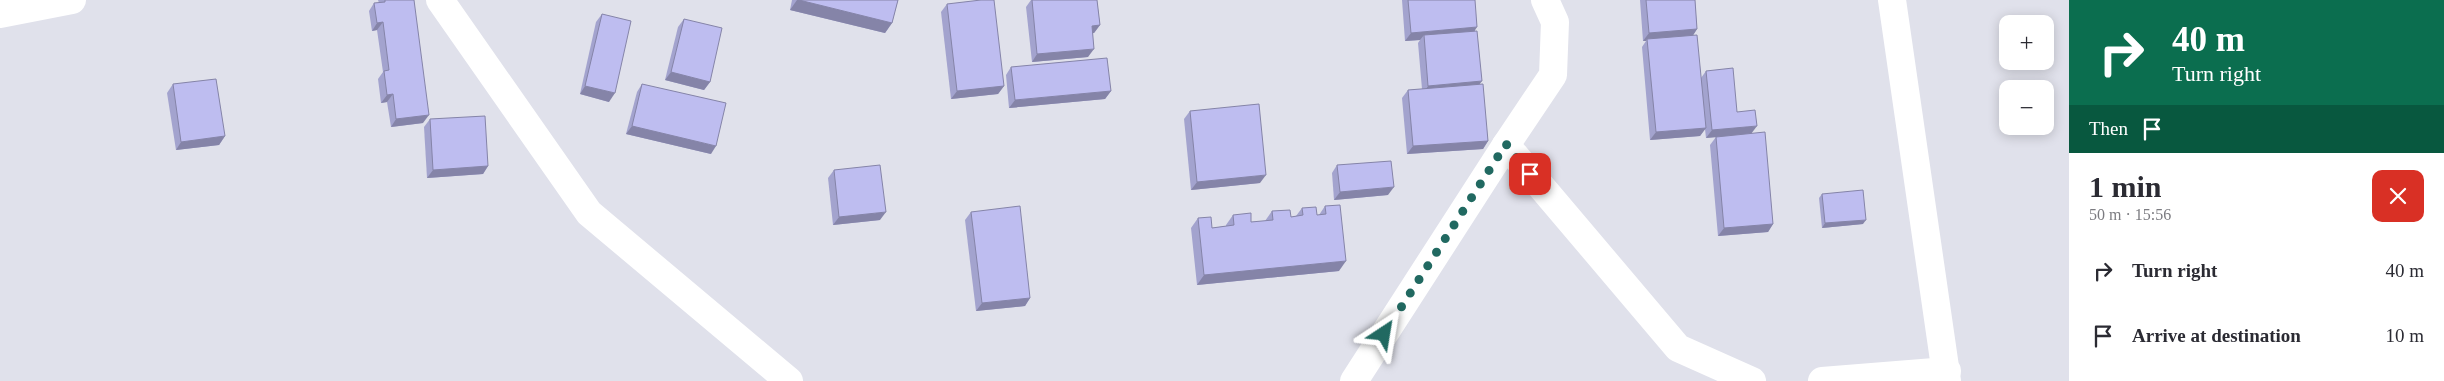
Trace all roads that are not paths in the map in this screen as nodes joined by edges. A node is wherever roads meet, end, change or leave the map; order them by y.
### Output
1 (72, 0) edge
2 (440, 0) edge
3 (1545, 0) edge
4 (1892, 0) edge
5 (0, 14) edge
6 (1506, 144) junction
7 (1947, 376) edge
8 (789, 381) edge
9 (1354, 381) edge
10 (1752, 381) edge
11 (1822, 381) edge

1 - 5 street
2 - 8 street
3 - 6 street
4 - 7 street
6 - 9 street
6 - 10 street
7 - 11 street

